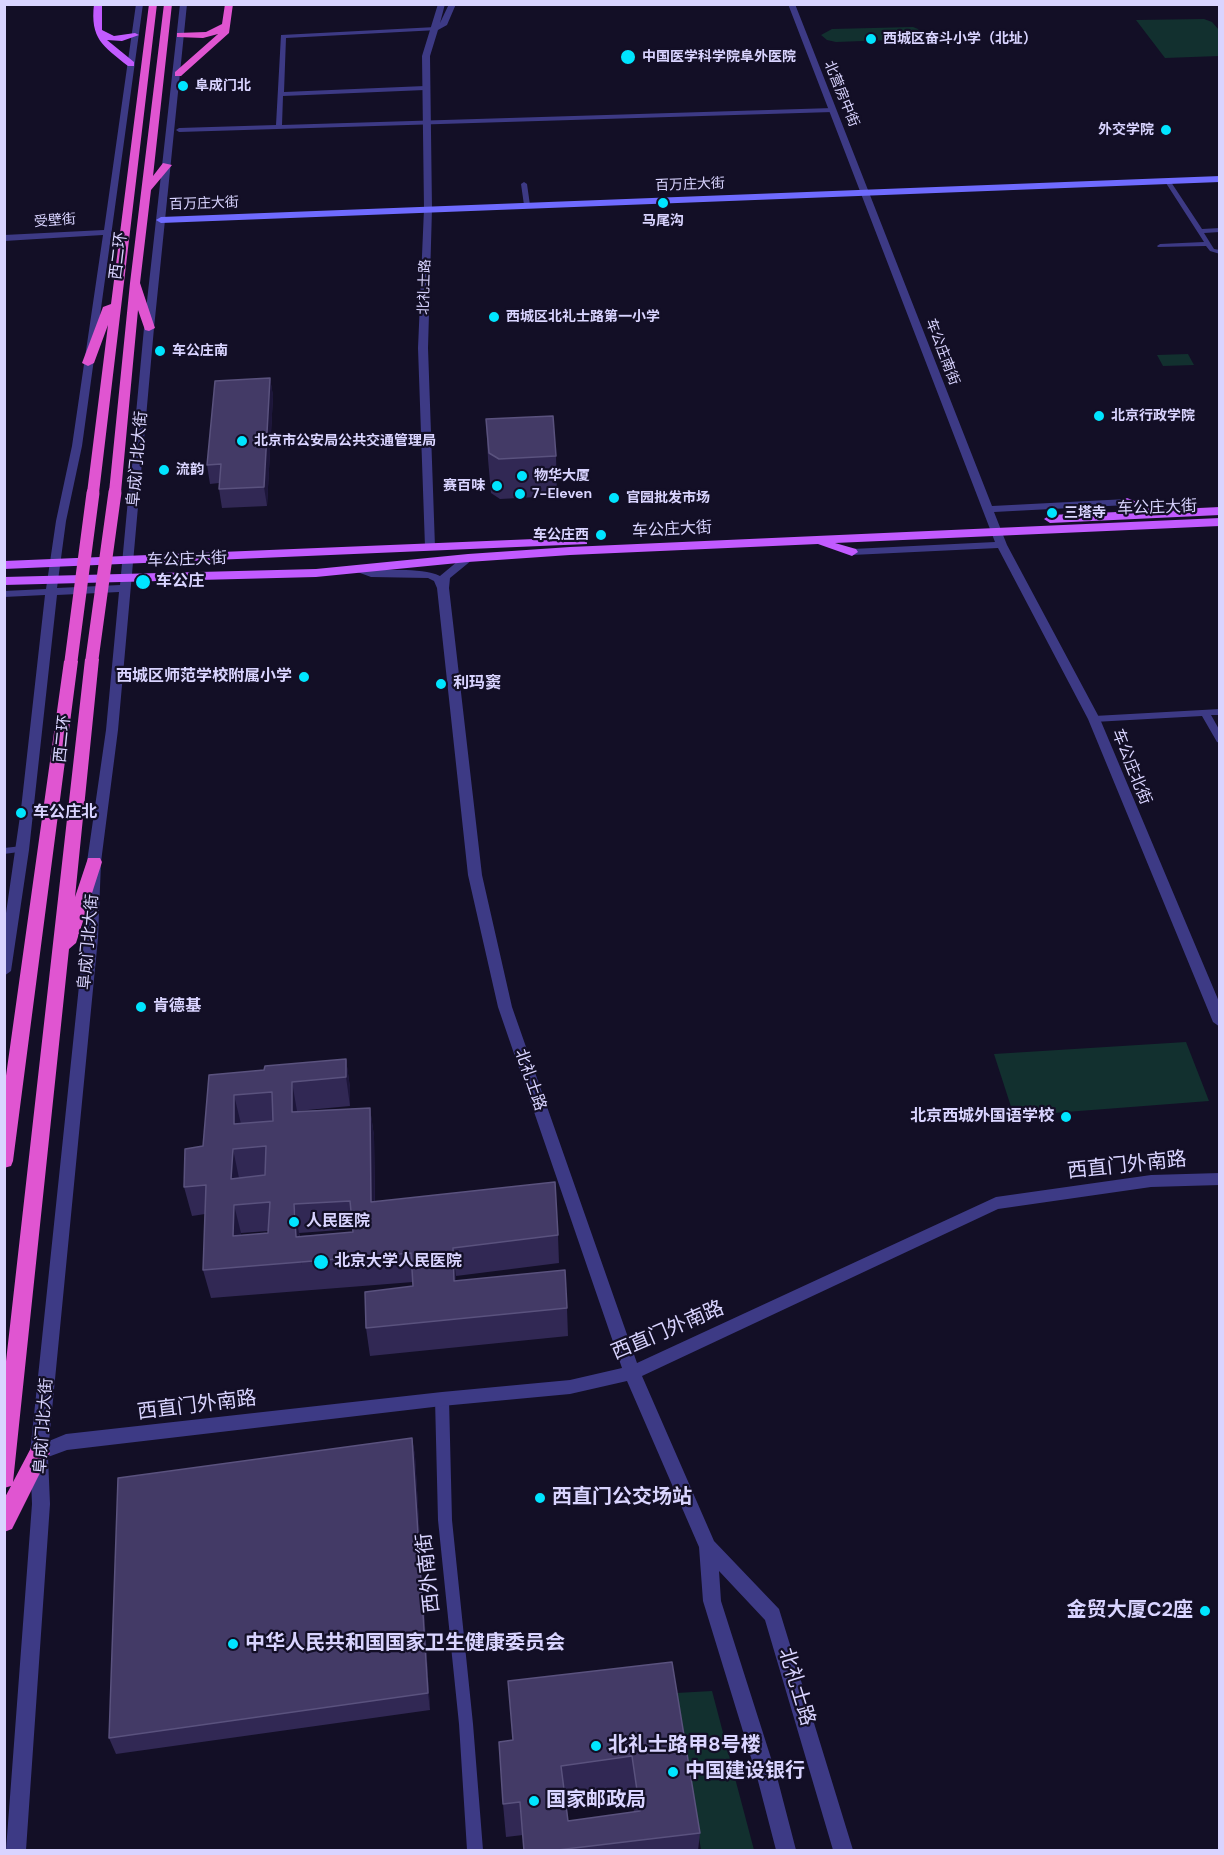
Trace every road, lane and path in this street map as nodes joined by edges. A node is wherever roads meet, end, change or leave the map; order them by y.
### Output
1 (98, 4) edge
2 (103, 4) edge
3 (140, 4) edge
4 (153, 4) edge
5 (168, 4) edge
6 (184, 4) edge
7 (227, 4) edge
8 (442, 4) edge
9 (453, 4) edge
10 (791, 4) edge
11 (436, 29) junction
12 (166, 32) junction
13 (135, 35) junction
14 (180, 38) junction
15 (131, 64) junction
16 (178, 74) junction
17 (425, 88) junction
18 (280, 94) junction
19 (124, 110) junction
20 (833, 110) junction
21 (426, 124) junction
22 (137, 125) junction
23 (279, 127) junction
24 (179, 130) dead end
25 (166, 165) junction
26 (1220, 179) edge
27 (1167, 180) junction
28 (525, 184) dead end
29 (148, 188) junction
30 (866, 193) junction
31 (527, 205) junction
32 (428, 209) junction
33 (161, 220) junction
34 (1220, 230) edge
35 (1199, 231) junction
36 (107, 232) junction
37 (4, 238) edge
38 (1208, 244) junction
39 (1160, 246) dead end
40 (1220, 252) edge
41 (135, 283) junction
42 (118, 284) junction
43 (149, 328) junction
44 (88, 363) junction
45 (1127, 502) joint
46 (987, 509) junction
47 (1220, 511) edge
48 (1158, 514) junction
49 (1220, 522) edge
50 (994, 526) junction
51 (813, 540) junction
52 (1002, 545) junction
53 (430, 547) junction
54 (852, 552) joint
55 (468, 558) junction
56 (128, 560) junction
57 (54, 563) junction
58 (4, 565) edge
59 (357, 570) junction
60 (4, 581) edge
61 (126, 584) junction
62 (52, 586) junction
63 (443, 588) junction
64 (4, 594) edge
65 (1220, 712) edge
66 (1205, 713) junction
67 (1094, 719) junction
68 (1220, 740) edge
69 (22, 849) junction
70 (4, 851) edge
71 (94, 862) junction
72 (4, 971) edge
73 (57, 975) junction
74 (1220, 1022) edge
75 (4, 1161) edge
76 (1220, 1179) edge
77 (632, 1373) junction
78 (442, 1399) junction
79 (39, 1453) junction
80 (4, 1479) edge
81 (4, 1522) edge
82 (708, 1547) junction
83 (16, 1851) edge
84 (475, 1851) edge
85 (786, 1851) edge
86 (843, 1851) edge

1 - 15 main road
2 - 13 main road
3 - 13 street
4 - 22 highway, 西二环
5 - 12 highway, 西二环
6 - 14 street, 阜成门北大街
7 - 14 highway
7 - 16 highway
8 - 11 street, 北礼士路
9 - 11 street, 北礼士路
10 - 20 street, 北营房中街
11 - 17 street, 北礼士路
11 - 18 street
12 - 14 highway
12 - 29 highway, 西二环
13 - 15 street
14 - 16 street, 阜成门北大街
15 - 19 street
16 - 25 street, 阜成门北大街
17 - 18 street
17 - 21 street, 北礼士路
18 - 23 street
19 - 22 highway
19 - 36 street
20 - 21 street
20 - 30 street, 北营房中街
21 - 23 street
21 - 32 street, 北礼士路
22 - 42 highway, 西二环
23 - 24 street
25 - 29 highway
25 - 33 street, 阜成门北大街
26 - 27 main road, 百万庄大街
27 - 30 main road, 百万庄大街
27 - 35 street
28 - 31 street
29 - 41 highway, 西二环
30 - 31 main road, 百万庄大街
30 - 46 street, 车公庄南街
31 - 32 main road, 百万庄大街
32 - 33 main road, 百万庄大街
32 - 53 street, 北礼士路
33 - 43 street, 阜成门北大街
34 - 35 street
35 - 38 street
36 - 37 street, 受壁街
36 - 44 street
38 - 39 street
38 - 40 street
41 - 43 highway
41 - 73 highway, 西二环, bridge
42 - 44 highway
42 - 75 highway, 西二环, bridge
43 - 56 street, 阜成门北大街
44 - 57 street
45 - 46 street
45 - 48 main road
46 - 50 street, 车公庄南街
47 - 48 main road, 车公庄大街
48 - 50 main road, 车公庄大街
49 - 50 main road, 车公庄大街
50 - 51 main road, 车公庄大街
50 - 52 street, 车公庄北街
50 - 53 main road, 车公庄大街
51 - 54 main road
51 - 55 main road, 车公庄大街
52 - 54 street
52 - 67 street, 车公庄北街
53 - 56 main road, 车公庄大街
55 - 59 main road, 车公庄大街
55 - 63 street
56 - 57 main road, 车公庄大街
56 - 61 street, 阜成门北大街
57 - 58 main road, 车公庄大街
57 - 62 street
59 - 61 main road, 车公庄大街
59 - 63 street
60 - 62 main road, 车公庄大街
61 - 62 main road, 车公庄大街
61 - 71 street, 阜成门北大街
62 - 64 street
62 - 69 street
63 - 77 street, 北礼士路
65 - 66 street
66 - 67 street
66 - 68 street
67 - 74 street, 车公庄北街
69 - 70 street
69 - 72 street
71 - 73 highway
71 - 79 street, 阜成门北大街
73 - 80 highway, 西二环
76 - 77 street, 西直门外南路
77 - 78 street, 西直门外南路
77 - 82 street, 北礼士路
78 - 79 street, 西直门外南路
78 - 84 street, 西外南街
79 - 81 highway
79 - 83 street, 阜成门北大街
82 - 85 street, 北礼士路
82 - 86 street, 北礼士路

